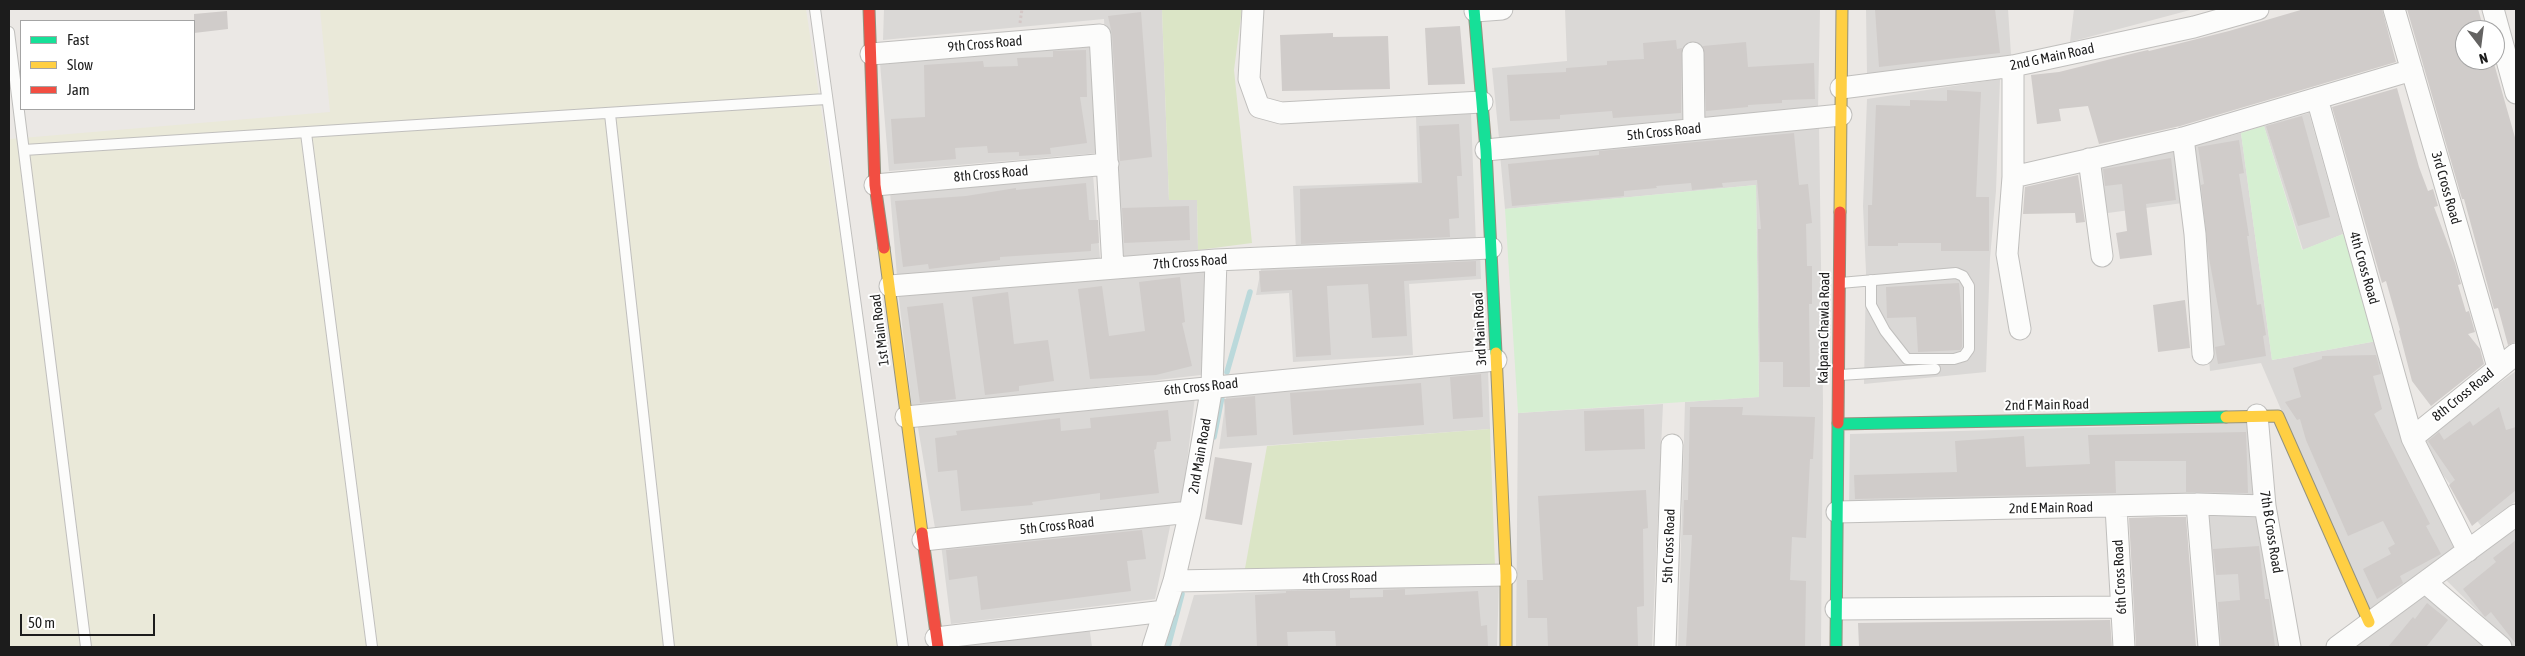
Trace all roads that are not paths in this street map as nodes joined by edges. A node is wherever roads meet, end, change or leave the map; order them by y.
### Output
1 (814, 9) edge
2 (870, 9) edge
3 (1253, 9) edge
4 (1502, 9) edge
5 (1842, 9) edge
6 (2258, 9) edge
7 (2394, 9) edge
8 (2493, 9) edge
9 (1474, 10) edge
10 (9, 32) edge
11 (1693, 53) dead end
12 (871, 54) junction
13 (2013, 66) junction
14 (2412, 70) junction
15 (1841, 88) junction
16 (2516, 93) edge
17 (2317, 98) junction
18 (826, 99) junction
19 (1482, 102) junction
20 (610, 114) junction
21 (1841, 114) junction
22 (1694, 129) junction
23 (306, 133) junction
24 (2183, 138) junction
25 (24, 150) junction
26 (1486, 150) junction
27 (2089, 160) junction
28 (1108, 164) junction
29 (2013, 177) junction
30 (875, 185) junction
31 (1491, 248) junction
32 (2102, 256) dead end
33 (1216, 260) junction
34 (1113, 268) junction
35 (1871, 280) junction
36 (1839, 283) junction
37 (890, 286) junction
38 (2020, 329) dead end
39 (2203, 354) dead end
40 (2516, 354) edge
41 (1496, 360) junction
42 (2498, 367) junction
43 (1936, 369) dead end
44 (1839, 375) junction
45 (1212, 386) junction
46 (2257, 415) junction
47 (906, 417) junction
48 (1838, 424) junction
49 (2412, 438) junction
50 (1672, 445) dead end
51 (2197, 504) junction
52 (2265, 506) junction
53 (2116, 507) junction
54 (1190, 512) junction
55 (1838, 512) junction
56 (2516, 515) edge
57 (923, 540) junction
58 (2468, 551) junction
59 (1506, 575) junction
60 (1174, 581) junction
61 (2426, 583) junction
62 (2121, 607) junction
63 (1836, 609) junction
64 (1165, 611) junction
65 (2369, 622) junction
66 (937, 642) edge
67 (86, 647) edge
68 (372, 647) edge
69 (669, 647) edge
70 (903, 647) edge
71 (1153, 647) edge
72 (1506, 647) edge
73 (1665, 647) edge
74 (1836, 647) edge
75 (2124, 647) edge
76 (2209, 647) edge
77 (2290, 647) edge
78 (2337, 647) edge
79 (2501, 647) edge

1 - 18 lane
2 - 12 street, 1st Main Road
3 - 19 street
4 - 9 street
5 - 15 street, Kalpana Chawla Road
6 - 13 street, 2nd G Main Road
7 - 14 street, 3rd Cross Road
8 - 16 street
9 - 19 street, 3rd Main Road
10 - 25 lane
11 - 22 street
12 - 28 street, 9th Cross Road
12 - 30 street, 1st Main Road
13 - 15 street, 2nd G Main Road
13 - 29 street
14 - 17 street
14 - 42 street, 3rd Cross Road
15 - 21 street, Kalpana Chawla Road
17 - 24 street
17 - 49 street, 4th Cross Road
18 - 20 lane
18 - 70 lane
19 - 26 street, 3rd Main Road
20 - 23 lane
20 - 69 lane
21 - 22 street, 5th Cross Road
21 - 36 street, Kalpana Chawla Road
22 - 26 street, 5th Cross Road
23 - 25 lane
23 - 68 lane
24 - 27 street
24 - 39 street
25 - 67 lane
26 - 31 street, 3rd Main Road
27 - 29 street
27 - 32 street
28 - 30 street, 8th Cross Road
28 - 34 street
29 - 38 street
30 - 37 street, 1st Main Road
31 - 33 street, 7th Cross Road
31 - 41 street, 3rd Main Road
33 - 34 street, 7th Cross Road
33 - 45 street, 2nd Main Road
34 - 37 street, 7th Cross Road
35 - 35 lane
35 - 36 lane
36 - 44 street, Kalpana Chawla Road
37 - 47 street, 1st Main Road
40 - 42 street, 8th Cross Road
41 - 45 street, 6th Cross Road
41 - 59 street, 3rd Main Road
42 - 49 street, 8th Cross Road
43 - 44 lane
44 - 48 street, Kalpana Chawla Road
45 - 47 street, 6th Cross Road
45 - 54 street, 2nd Main Road
46 - 48 street, 2nd F Main Road
46 - 52 street, 7th B Cross Road
46 - 65 street, 2nd F Main Road
47 - 57 street, 1st Main Road
48 - 55 street, Kalpana Chawla Road
49 - 58 street, 4th Cross Road
50 - 73 street, 5th Cross Road
51 - 52 street, 2nd E Main Road
51 - 53 street, 2nd E Main Road
51 - 76 street
52 - 77 street, 7th B Cross Road
53 - 55 street, 2nd E Main Road
53 - 62 street, 6th Cross Road
54 - 57 street, 5th Cross Road
54 - 60 street, 2nd Main Road
55 - 63 street, Kalpana Chawla Road
56 - 58 street
57 - 66 street, 1st Main Road
58 - 61 street
59 - 60 street, 4th Cross Road
59 - 72 street, 3rd Main Road
60 - 64 street, 2nd Main Road
61 - 65 street
61 - 79 street
62 - 63 street
62 - 75 street, 6th Cross Road
63 - 74 street, Kalpana Chawla Road
64 - 66 street
64 - 71 street, 2nd Main Road
65 - 78 street

